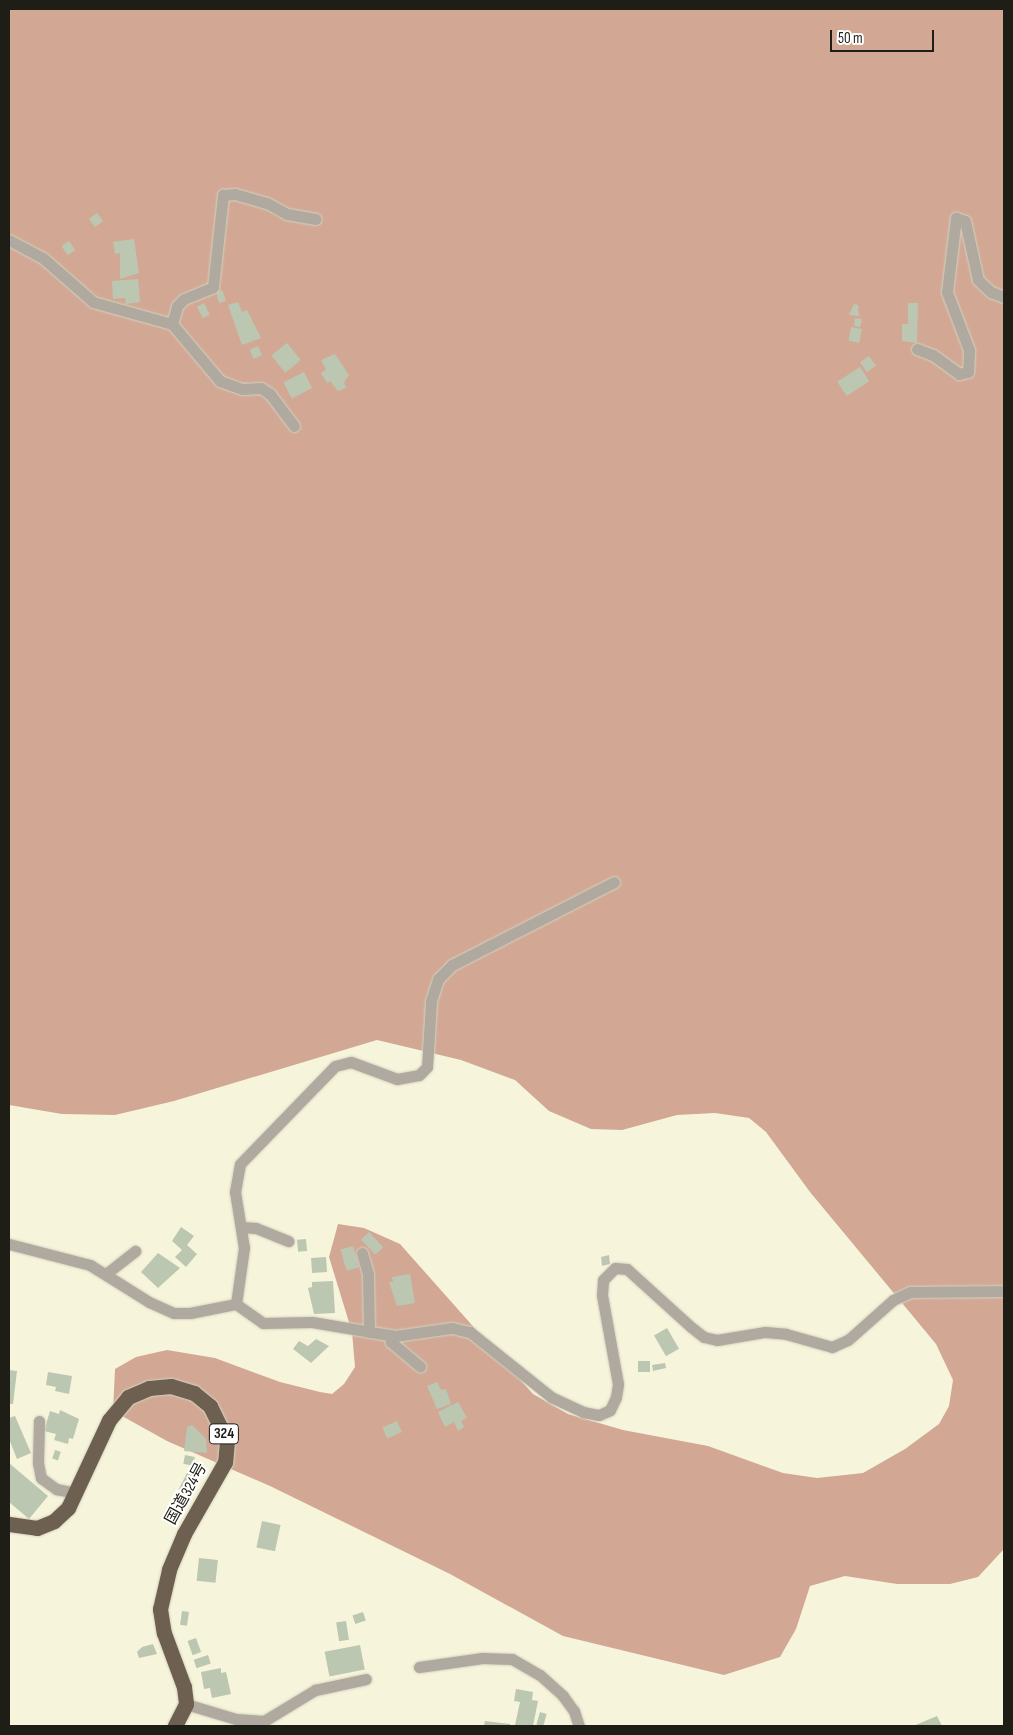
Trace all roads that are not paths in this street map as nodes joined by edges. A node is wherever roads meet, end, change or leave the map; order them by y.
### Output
1 (316, 219) dead end
2 (9, 240) edge
3 (1004, 297) edge
4 (172, 324) junction
5 (917, 350) dead end
6 (294, 426) dead end
7 (614, 882) dead end
8 (241, 1227) junction
9 (290, 1241) dead end
10 (9, 1244) edge
11 (135, 1251) dead end
12 (362, 1253) dead end
13 (107, 1273) junction
14 (1004, 1291) edge
15 (236, 1304) junction
16 (369, 1332) junction
17 (390, 1335) junction
18 (420, 1366) dead end
19 (39, 1421) dead end
20 (76, 1493) junction
21 (9, 1524) edge
22 (419, 1667) dead end
23 (366, 1679) dead end
24 (186, 1704) junction
25 (174, 1726) edge
26 (578, 1726) edge

1 - 4 street
2 - 4 street
3 - 5 street
4 - 6 street
7 - 8 street
8 - 9 street
8 - 15 street
10 - 13 street
11 - 13 street
12 - 16 street
13 - 15 street
14 - 17 street
15 - 16 street
16 - 17 street
17 - 18 street
19 - 20 street
20 - 21 highway, 国道324号 / 324
20 - 24 highway, 国道324号 / 324
22 - 26 street
23 - 24 street
24 - 25 highway

